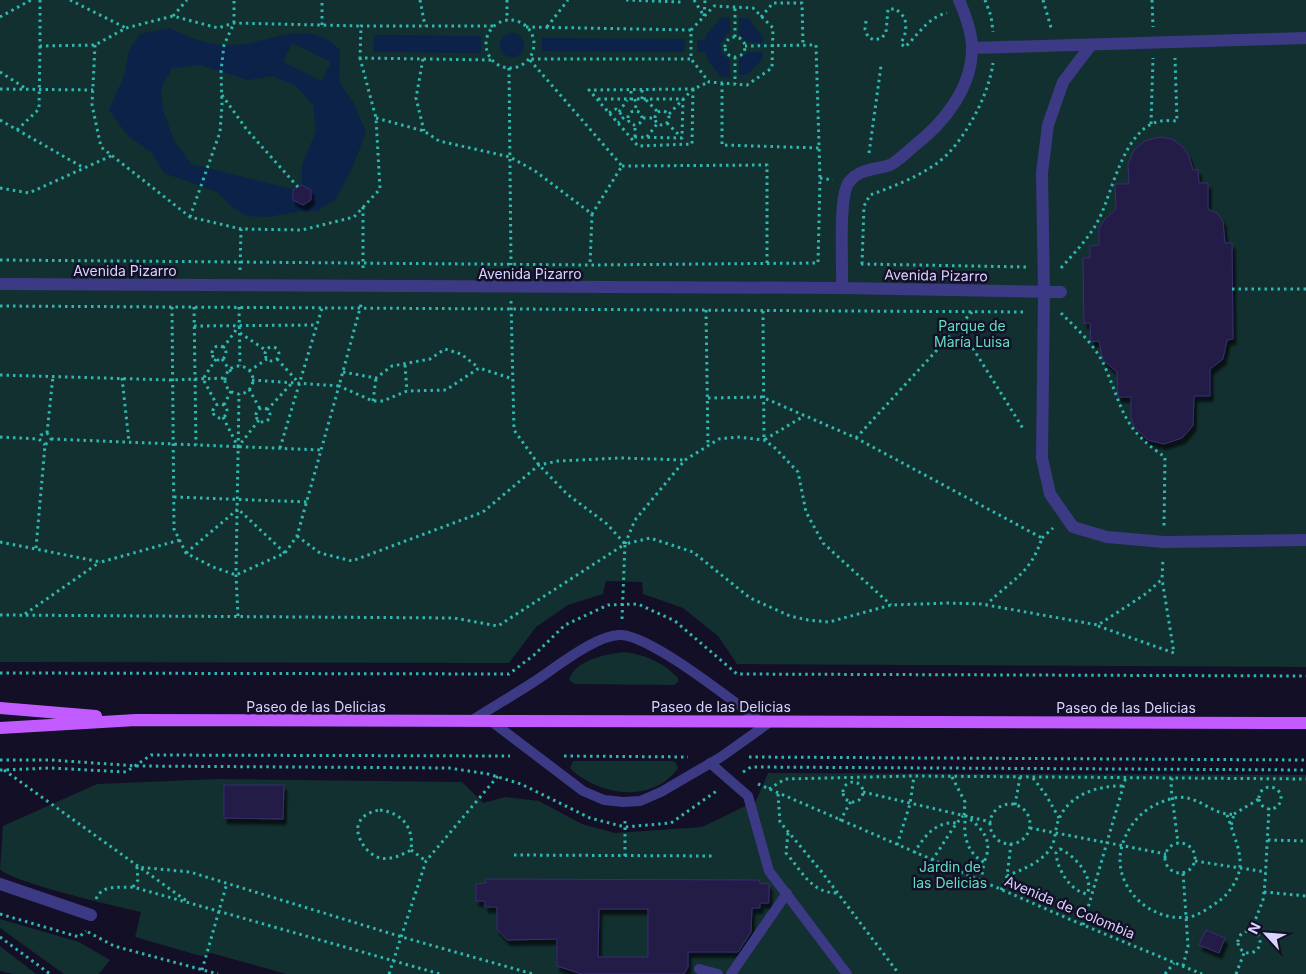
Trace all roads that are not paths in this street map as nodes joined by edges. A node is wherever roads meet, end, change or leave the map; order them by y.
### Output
1 (959, 0) edge
2 (1306, 38) edge
3 (1091, 45) junction
4 (972, 48) junction
5 (0, 284) edge
6 (842, 288) junction
7 (1044, 292) junction
8 (1061, 292) road end
9 (1306, 540) edge
10 (0, 708) edge
11 (136, 720) junction
12 (491, 721) junction
13 (765, 721) junction
14 (469, 722) junction
15 (1306, 723) edge
16 (0, 728) edge
17 (710, 764) junction
18 (0, 884) edge
19 (787, 893) junction
20 (91, 916) road end
21 (699, 970) dead end
22 (718, 974) edge
23 (731, 974) edge
24 (848, 974) edge

1 - 4 street
2 - 3 street
3 - 4 street
3 - 7 street
4 - 6 street
5 - 6 street, Avenida Pizarro
6 - 7 street, Avenida Pizarro
7 - 8 street, Avenida Pizarro
7 - 9 street
10 - 11 main road, Paseo de las Delicias
11 - 14 main road, Paseo de las Delicias
11 - 16 main road, Paseo de las Delicias
12 - 13 main road, Paseo de las Delicias
12 - 14 main road, Paseo de las Delicias
12 - 17 lane
13 - 14 lane
13 - 15 main road, Paseo de las Delicias
13 - 17 lane
17 - 19 lane
18 - 20 street
19 - 23 lane
19 - 24 lane
21 - 22 lane

